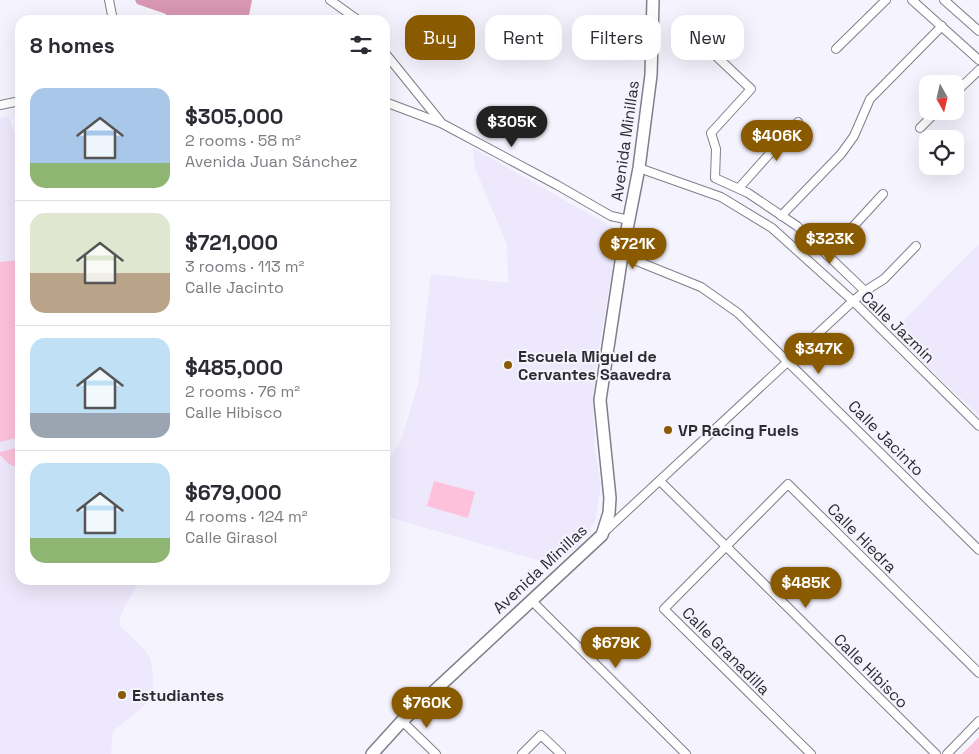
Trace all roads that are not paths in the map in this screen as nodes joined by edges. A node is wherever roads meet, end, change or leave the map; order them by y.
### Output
1 (108, 0) edge
2 (330, 0) edge
3 (653, 0) edge
4 (886, 0) edge
5 (912, 0) edge
6 (944, 0) edge
7 (112, 15) edge
8 (351, 15) edge
9 (942, 26) junction
10 (979, 31) edge
11 (836, 49) dead end
12 (390, 59) edge
13 (721, 60) edge
14 (979, 60) edge
15 (979, 70) edge
16 (964, 84) edge
17 (15, 102) edge
18 (0, 104) edge
19 (390, 104) edge
20 (928, 120) edge
21 (798, 122) dead end
22 (441, 123) junction
23 (920, 128) dead end
24 (639, 168) junction
25 (738, 188) junction
26 (883, 194) dead end
27 (782, 216) junction
28 (629, 220) junction
29 (916, 246) dead end
30 (827, 254) junction
31 (622, 255) junction
32 (866, 291) junction
33 (852, 302) junction
34 (788, 361) junction
35 (979, 426) edge
36 (660, 480) junction
37 (602, 535) junction
38 (726, 547) junction
39 (979, 550) edge
40 (531, 600) junction
41 (979, 673) edge
42 (402, 721) junction
43 (979, 722) edge
44 (372, 754) edge
45 (436, 754) edge
46 (522, 754) edge
47 (561, 754) edge
48 (686, 754) edge
49 (811, 754) edge
50 (936, 754) edge
51 (947, 754) edge

1 - 7 street
2 - 8 street
3 - 24 main road, Avenida Minillas
4 - 11 street
5 - 9 street
6 - 10 street
9 - 14 street
9 - 27 street
12 - 22 street
13 - 25 street
15 - 16 street
17 - 18 street
19 - 22 street
20 - 23 street
21 - 25 street
22 - 28 street
24 - 28 main road, Avenida Minillas
24 - 33 street, Calle Jazmín
25 - 27 street
26 - 30 street
27 - 30 street
28 - 31 main road, Avenida Minillas
29 - 32 street
30 - 32 street
31 - 34 street, Calle Jacinto
31 - 37 main road, Avenida Minillas
32 - 33 street
33 - 34 street
33 - 35 street, Calle Jazmín
34 - 36 street
34 - 39 street, Calle Jacinto
36 - 37 street
36 - 38 street, Calle Hibisco
37 - 40 main road, Avenida Minillas
38 - 41 street, Calle Hiedra
38 - 49 street, Calle Granadilla
38 - 50 street, Calle Hibisco
40 - 42 main road, Avenida Minillas
40 - 48 street
42 - 44 main road, Avenida Minillas
42 - 45 street
43 - 51 street
46 - 47 street

